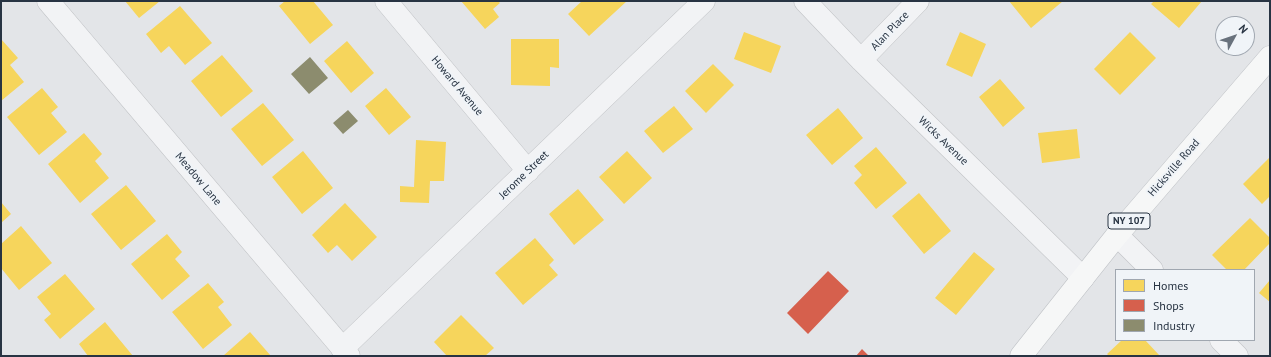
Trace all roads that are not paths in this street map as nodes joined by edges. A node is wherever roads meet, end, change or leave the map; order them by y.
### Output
1 (48, 1) edge
2 (386, 1) edge
3 (704, 1) edge
4 (805, 1) edge
5 (918, 1) edge
6 (1270, 57) edge
7 (861, 60) junction
8 (528, 171) junction
9 (1117, 235) junction
10 (1151, 269) edge
11 (1084, 278) junction
12 (1222, 341) edge
13 (346, 353) edge
14 (1021, 356) edge
15 (1237, 356) edge

1 - 13 street, Meadow Lane
2 - 8 street, Howard Avenue
3 - 8 street, Jerome Street
4 - 7 street, Wicks Avenue
5 - 7 street, Alan Place
6 - 9 main road, Hicksville Road / NY 107
7 - 11 street, Wicks Avenue
8 - 13 street, Jerome Street
9 - 10 street
9 - 11 main road, Hicksville Road / NY 107
11 - 14 main road, Hicksville Road / NY 107
12 - 15 street

